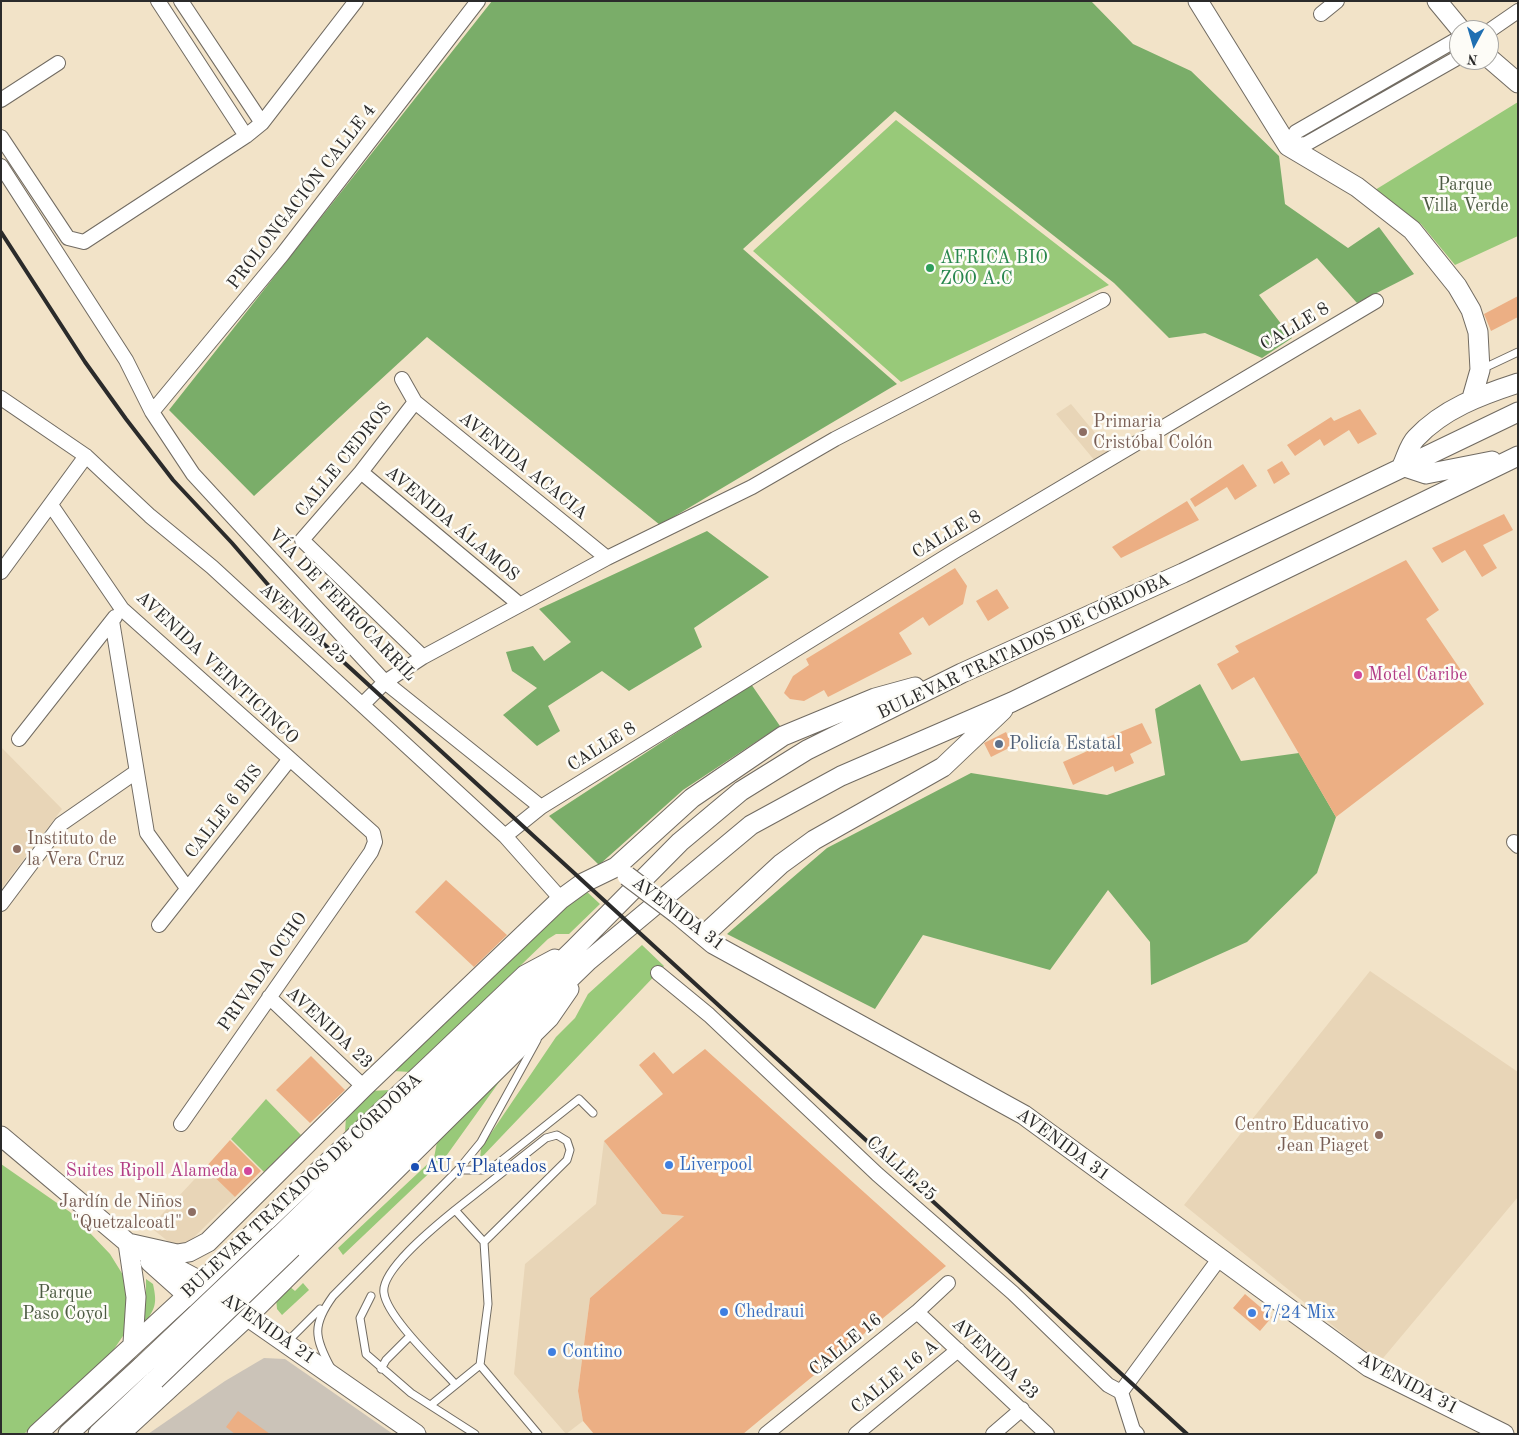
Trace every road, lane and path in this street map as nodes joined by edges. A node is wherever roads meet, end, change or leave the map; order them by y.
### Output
1 (158, 1) edge
2 (181, 1) edge
3 (356, 1) edge
4 (478, 1) edge
5 (1198, 1) edge
6 (1337, 1) edge
7 (1437, 1) edge
8 (1518, 11) edge
9 (1321, 14) dead end
10 (1453, 20) edge
11 (1499, 24) edge
12 (1449, 44) edge
13 (58, 63) dead end
14 (1449, 63) edge
15 (1499, 67) edge
16 (1518, 83) edge
17 (1, 100) edge
18 (262, 123) junction
19 (246, 136) junction
20 (1, 137) edge
21 (1288, 146) junction
22 (1, 166) edge
23 (1103, 300) dead end
24 (1376, 300) dead end
25 (1518, 352) edge
26 (1480, 370) junction
27 (402, 379) dead end
28 (1518, 383) edge
29 (1, 398) edge
30 (1472, 398) junction
31 (415, 402) junction
32 (152, 412) junction
33 (1518, 412) edge
34 (86, 456) junction
35 (1518, 456) edge
36 (1402, 466) junction
37 (361, 472) junction
38 (51, 505) junction
39 (607, 558) junction
40 (1, 572) edge
41 (519, 604) junction
42 (122, 608) junction
43 (112, 621) junction
44 (423, 657) junction
45 (962, 673) junction
46 (385, 682) junction
47 (1012, 702) junction
48 (363, 704) junction
49 (19, 739) dead end
50 (289, 760) junction
51 (136, 772) junction
52 (541, 807) junction
53 (505, 836) junction
54 (375, 842) joint
55 (622, 871) junction
56 (187, 888) junction
57 (561, 899) junction
58 (1, 904) edge
59 (159, 925) dead end
60 (704, 935) junction
61 (581, 955) junction
62 (658, 973) dead end
63 (269, 997) junction
64 (549, 1018) junction
65 (410, 1084) junction
66 (364, 1087) junction
67 (593, 1112) dead end
68 (330, 1121) junction
69 (181, 1124) dead end
70 (1, 1136) edge
71 (336, 1152) junction
72 (458, 1170) junction
73 (455, 1210) junction
74 (286, 1242) junction
75 (484, 1242) junction
76 (128, 1243) junction
77 (1219, 1259) junction
78 (202, 1282) junction
79 (948, 1283) dead end
80 (187, 1295) junction
81 (332, 1296) junction
82 (371, 1296) dead end
83 (917, 1312) junction
84 (246, 1317) junction
85 (410, 1336) junction
86 (287, 1342) junction
87 (133, 1343) junction
88 (958, 1350) junction
89 (480, 1365) junction
90 (380, 1369) junction
91 (336, 1377) junction
92 (455, 1384) junction
93 (1120, 1392) junction
94 (432, 1404) junction
95 (1022, 1410) junction
96 (37, 1434) edge
97 (68, 1434) edge
98 (98, 1434) edge
99 (120, 1434) edge
100 (416, 1434) edge
101 (474, 1434) edge
102 (538, 1434) edge
103 (766, 1434) edge
104 (856, 1434) edge
105 (993, 1434) edge
106 (1047, 1434) edge
107 (1137, 1434) edge
108 (1504, 1434) edge

1 - 19 street
2 - 18 street
3 - 18 street
4 - 32 street, PROLONGACIÓN CALLE 4
5 - 21 street
6 - 9 street
7 - 10 street
8 - 11 street
12 - 21 street
13 - 17 street
14 - 21 street
15 - 16 street
18 - 19 street
19 - 20 street
21 - 26 street
22 - 32 street, VÍA DE FERROCARRIL
23 - 39 street
24 - 52 street, CALLE 8
25 - 26 lane
26 - 30 street
27 - 31 street
28 - 30 street
29 - 34 street, AVENIDA 25
30 - 36 street
31 - 37 street, CALLE CEDROS
31 - 39 street, AVENIDA ACACIA
32 - 46 street, VÍA DE FERROCARRIL
33 - 36 street, BULEVAR TRATADOS DE CÓRDOBA
34 - 38 street
34 - 48 street, AVENIDA 25
35 - 36 street
35 - 47 street, BULEVAR TRATADOS DE CÓRDOBA
36 - 45 street, BULEVAR TRATADOS DE CÓRDOBA
37 - 41 street, AVENIDA ÁLAMOS
37 - 44 street, CALLE CEDROS
38 - 40 street
38 - 42 street, AVENIDA VEINTICINCO
39 - 41 street
41 - 44 street
42 - 43 street
42 - 50 street, AVENIDA VEINTICINCO
43 - 49 street
43 - 51 street
44 - 46 street
45 - 55 street
45 - 61 street, BULEVAR TRATADOS DE CÓRDOBA
46 - 48 street
46 - 52 street, VÍA DE FERROCARRIL
47 - 60 street
47 - 61 street, BULEVAR TRATADOS DE CÓRDOBA
48 - 53 street, AVENIDA 25
50 - 54 street, AVENIDA VEINTICINCO
50 - 56 street, CALLE 6 BIS
51 - 56 street
51 - 58 street
52 - 53 street
53 - 57 street, AVENIDA 25
54 - 63 street, PRIVADA OCHO
55 - 57 street
55 - 60 street, AVENIDA 31, bridge
56 - 59 street, CALLE 6 BIS
57 - 66 street
60 - 77 street, AVENIDA 31
61 - 64 street, BULEVAR TRATADOS DE CÓRDOBA
61 - 65 street, BULEVAR TRATADOS DE CÓRDOBA
61 - 74 street, BULEVAR TRATADOS DE CÓRDOBA
62 - 93 street, CALLE 25
63 - 66 street, AVENIDA 23
63 - 69 street, PRIVADA OCHO
64 - 72 lane
64 - 84 street, BULEVAR TRATADOS DE CÓRDOBA
65 - 66 street
65 - 71 street, BULEVAR TRATADOS DE CÓRDOBA
66 - 68 street
67 - 72 lane
68 - 71 street
68 - 76 street
70 - 76 street, AVENIDA 21
71 - 78 street, BULEVAR TRATADOS DE CÓRDOBA
72 - 81 lane
73 - 75 lane
73 - 75 lane
73 - 85 lane
74 - 97 street, BULEVAR TRATADOS DE CÓRDOBA, bridge
74 - 98 street, BULEVAR TRATADOS DE CÓRDOBA, bridge
75 - 89 lane
76 - 78 street, AVENIDA 21
76 - 80 street
76 - 87 street
77 - 93 street
77 - 108 street, AVENIDA 31
78 - 80 street, BULEVAR TRATADOS DE CÓRDOBA
78 - 84 street, AVENIDA 21
79 - 83 street, CALLE 16
80 - 84 street
80 - 87 street, BULEVAR TRATADOS DE CÓRDOBA
81 - 86 lane
81 - 91 lane
82 - 90 lane
83 - 88 street, AVENIDA 23
83 - 103 street, CALLE 16
84 - 86 street, AVENIDA 21
84 - 99 street, BULEVAR TRATADOS DE CÓRDOBA
85 - 90 lane
85 - 92 lane
86 - 91 street, AVENIDA 21
87 - 96 street, BULEVAR TRATADOS DE CÓRDOBA
88 - 95 street, AVENIDA 23
88 - 104 street, CALLE 16 A
89 - 92 lane
89 - 102 lane
90 - 94 lane
91 - 100 street, AVENIDA 21
92 - 94 lane
93 - 107 street
94 - 101 lane
95 - 105 street
95 - 106 street, AVENIDA 23

